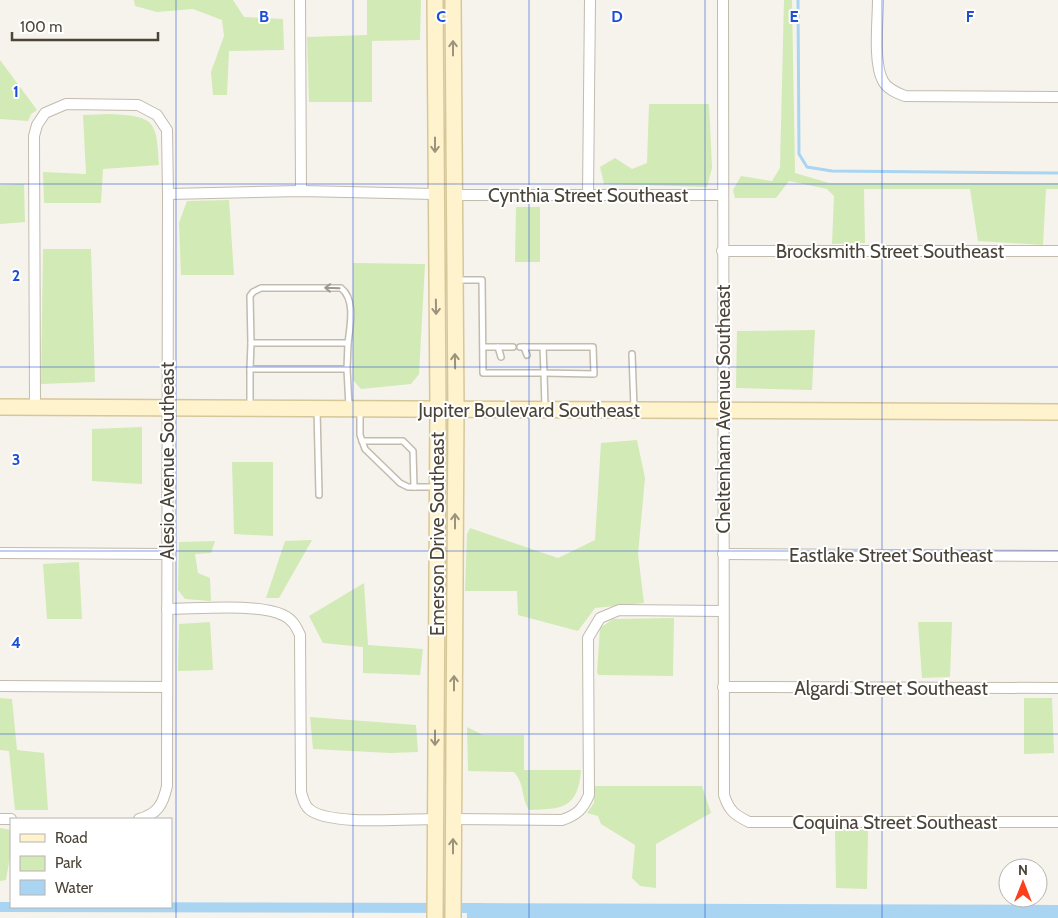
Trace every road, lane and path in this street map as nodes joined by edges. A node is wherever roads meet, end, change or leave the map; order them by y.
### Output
1 (300, 0) edge
2 (435, 0) edge
3 (453, 0) edge
4 (590, 0) edge
5 (723, 0) edge
6 (878, 0) edge
7 (435, 96) junction
8 (453, 96) junction
9 (1058, 97) edge
10 (301, 191) junction
11 (168, 194) junction
12 (434, 194) junction
13 (588, 194) junction
14 (453, 195) junction
15 (722, 195) junction
16 (722, 251) junction
17 (1058, 252) edge
18 (454, 280) junction
19 (251, 343) junction
20 (348, 343) junction
21 (483, 347) junction
22 (498, 347) junction
23 (513, 347) dead end
24 (543, 347) junction
25 (632, 354) dead end
26 (527, 355) dead end
27 (501, 357) dead end
28 (504, 366) dead end
29 (518, 366) dead end
30 (530, 366) dead end
31 (250, 369) junction
32 (348, 369) junction
33 (506, 374) junction
34 (520, 374) junction
35 (532, 374) junction
36 (544, 374) junction
37 (0, 407) edge
38 (35, 407) junction
39 (168, 407) junction
40 (250, 408) junction
41 (317, 408) junction
42 (354, 409) junction
43 (438, 409) junction
44 (456, 409) junction
45 (545, 410) junction
46 (634, 411) junction
47 (725, 411) junction
48 (1058, 412) edge
49 (362, 441) junction
50 (414, 487) junction
51 (437, 487) junction
52 (319, 495) dead end
53 (0, 553) edge
54 (167, 554) junction
55 (723, 554) junction
56 (1058, 556) edge
57 (167, 609) junction
58 (723, 611) junction
59 (0, 686) edge
60 (167, 687) junction
61 (723, 687) junction
62 (1058, 688) edge
63 (734, 815) joint
64 (143, 818) edge
65 (435, 819) junction
66 (453, 819) junction
67 (1058, 822) edge
68 (435, 918) edge
69 (453, 918) edge

1 - 10 street
2 - 7 street, Emerson Drive Southeast
8 -> 3 street, Emerson Drive Southeast
4 - 13 street
5 - 15 street, Cheltenham Avenue Southeast
6 - 9 street
7 - 8 street
7 -> 12 street, Emerson Drive Southeast
8 - 14 street, Emerson Drive Southeast
10 - 11 street
10 - 12 street
11 - 38 street, Alesio Avenue Southeast
11 - 39 street, Alesio Avenue Southeast
12 -> 43 street, Emerson Drive Southeast
13 - 14 street, Cynthia Street Southeast
13 - 15 street, Cynthia Street Southeast
14 - 18 street, Emerson Drive Southeast
15 - 16 street, Cheltenham Avenue Southeast
16 - 17 street, Brocksmith Street Southeast
16 - 47 street, Cheltenham Avenue Southeast
18 - 21 lane
44 -> 18 street, Emerson Drive Southeast
19 - 20 lane
20 -> 19 lane
19 - 31 lane
20 - 32 lane
21 - 22 lane
21 - 33 lane
22 - 23 lane
22 - 27 lane
24 - 26 lane
24 - 36 lane
24 - 36 lane
25 - 46 lane
28 - 33 lane
29 - 34 lane
30 - 35 lane
31 - 32 lane
31 - 40 lane
32 - 42 lane
33 - 34 lane
34 - 35 lane
35 - 36 lane
36 - 45 lane
37 - 38 street, Jupiter Boulevard Southeast
38 - 39 street, Jupiter Boulevard Southeast
39 - 40 street, Jupiter Boulevard Southeast
39 - 54 street, Alesio Avenue Southeast
40 - 41 street, Jupiter Boulevard Southeast
41 - 42 street, Jupiter Boulevard Southeast
41 - 52 lane
42 - 43 street, Jupiter Boulevard Southeast
42 - 49 lane
43 - 44 street, Jupiter Boulevard Southeast
43 - 51 street, Emerson Drive Southeast
44 - 45 street, Jupiter Boulevard Southeast
66 -> 44 street, Emerson Drive Southeast
45 - 46 street, Jupiter Boulevard Southeast
46 - 47 street, Jupiter Boulevard Southeast
47 - 48 street, Jupiter Boulevard Southeast
47 - 55 street, Cheltenham Avenue Southeast
49 - 50 lane
49 - 50 lane
50 - 51 lane
51 -> 65 street, Emerson Drive Southeast
53 - 54 street
54 - 57 street, Alesio Avenue Southeast
55 - 56 street, Eastlake Street Southeast
55 - 58 street, Cheltenham Avenue Southeast
57 - 60 street, Alesio Avenue Southeast
57 - 65 street
58 - 61 street, Cheltenham Avenue Southeast
58 - 66 street
59 - 60 street
60 - 64 street, Alesio Avenue Southeast
61 - 62 street, Algardi Street Southeast
61 - 63 street, Cheltenham Avenue Southeast
63 - 67 street, Coquina Street Southeast
65 - 68 street, Emerson Drive Southeast
69 -> 66 street, Emerson Drive Southeast

